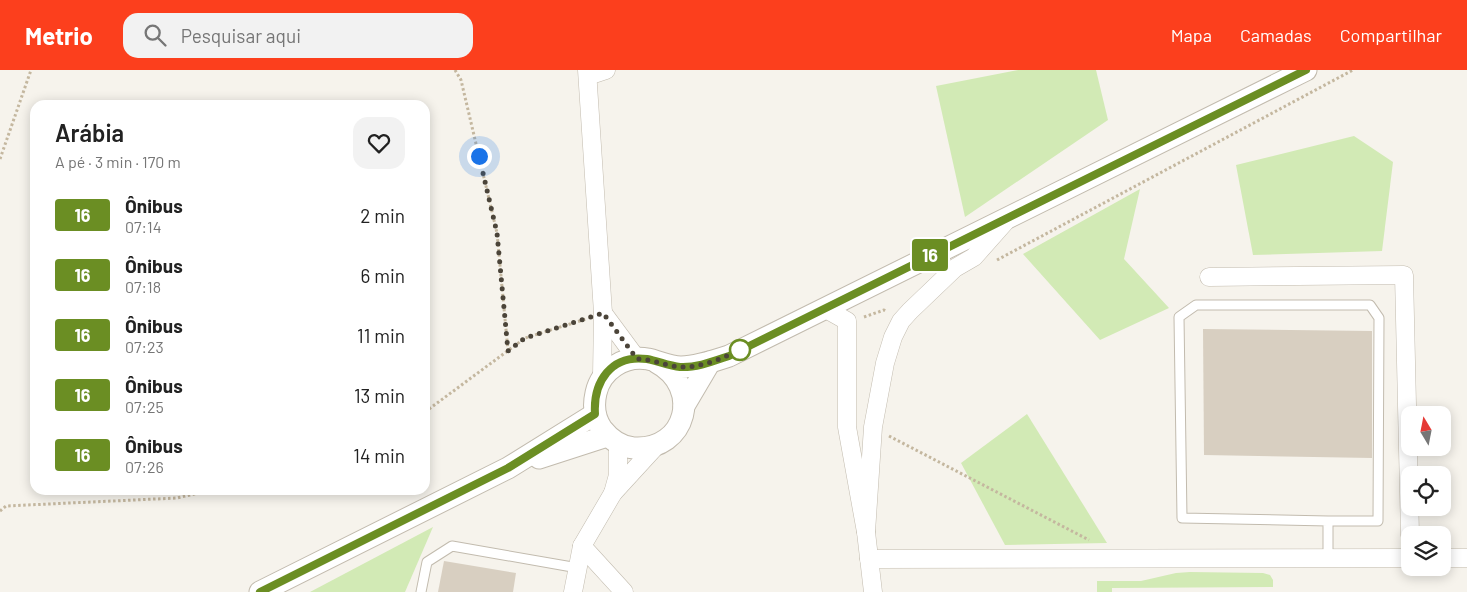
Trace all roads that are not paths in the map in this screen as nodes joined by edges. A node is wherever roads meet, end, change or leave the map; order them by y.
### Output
1 (606, 70) edge
2 (1306, 70) edge
3 (588, 73) edge
4 (1008, 217) junction
5 (1209, 277) dead end
6 (824, 308) junction
7 (603, 313) junction
8 (647, 360) junction
9 (710, 362) junction
10 (602, 377) junction
11 (684, 406) junction
12 (595, 414) junction
13 (613, 440) junction
14 (657, 445) junction
15 (508, 468) junction
16 (613, 493) junction
17 (1328, 521) junction
18 (1410, 526) edge
19 (866, 532) junction
20 (582, 546) junction
21 (1401, 558) edge
22 (1451, 558) edge
23 (1467, 558) edge
24 (869, 559) junction
25 (1328, 559) junction
26 (578, 568) junction
27 (260, 592) edge
28 (421, 592) edge
29 (573, 592) edge
30 (624, 592) edge
31 (873, 592) edge

1 - 3 street
2 - 4 street
3 - 7 street
4 - 6 street
4 - 19 street
5 - 18 street
6 - 9 street
6 - 19 street
7 - 8 street
7 - 10 street
8 - 9 street
8 - 10 street
8 - 11 street
9 - 11 street
10 - 12 street
11 - 14 street
12 - 13 street
12 - 15 street
13 - 14 street
13 - 15 street
13 - 16 street
14 - 16 street
15 - 27 street
16 - 20 street
17 - 17 lane
17 - 25 lane
19 - 24 street
20 - 26 street
20 - 30 street
21 - 25 street
22 - 23 street
24 - 25 street
24 - 31 street
26 - 28 lane
26 - 29 street

